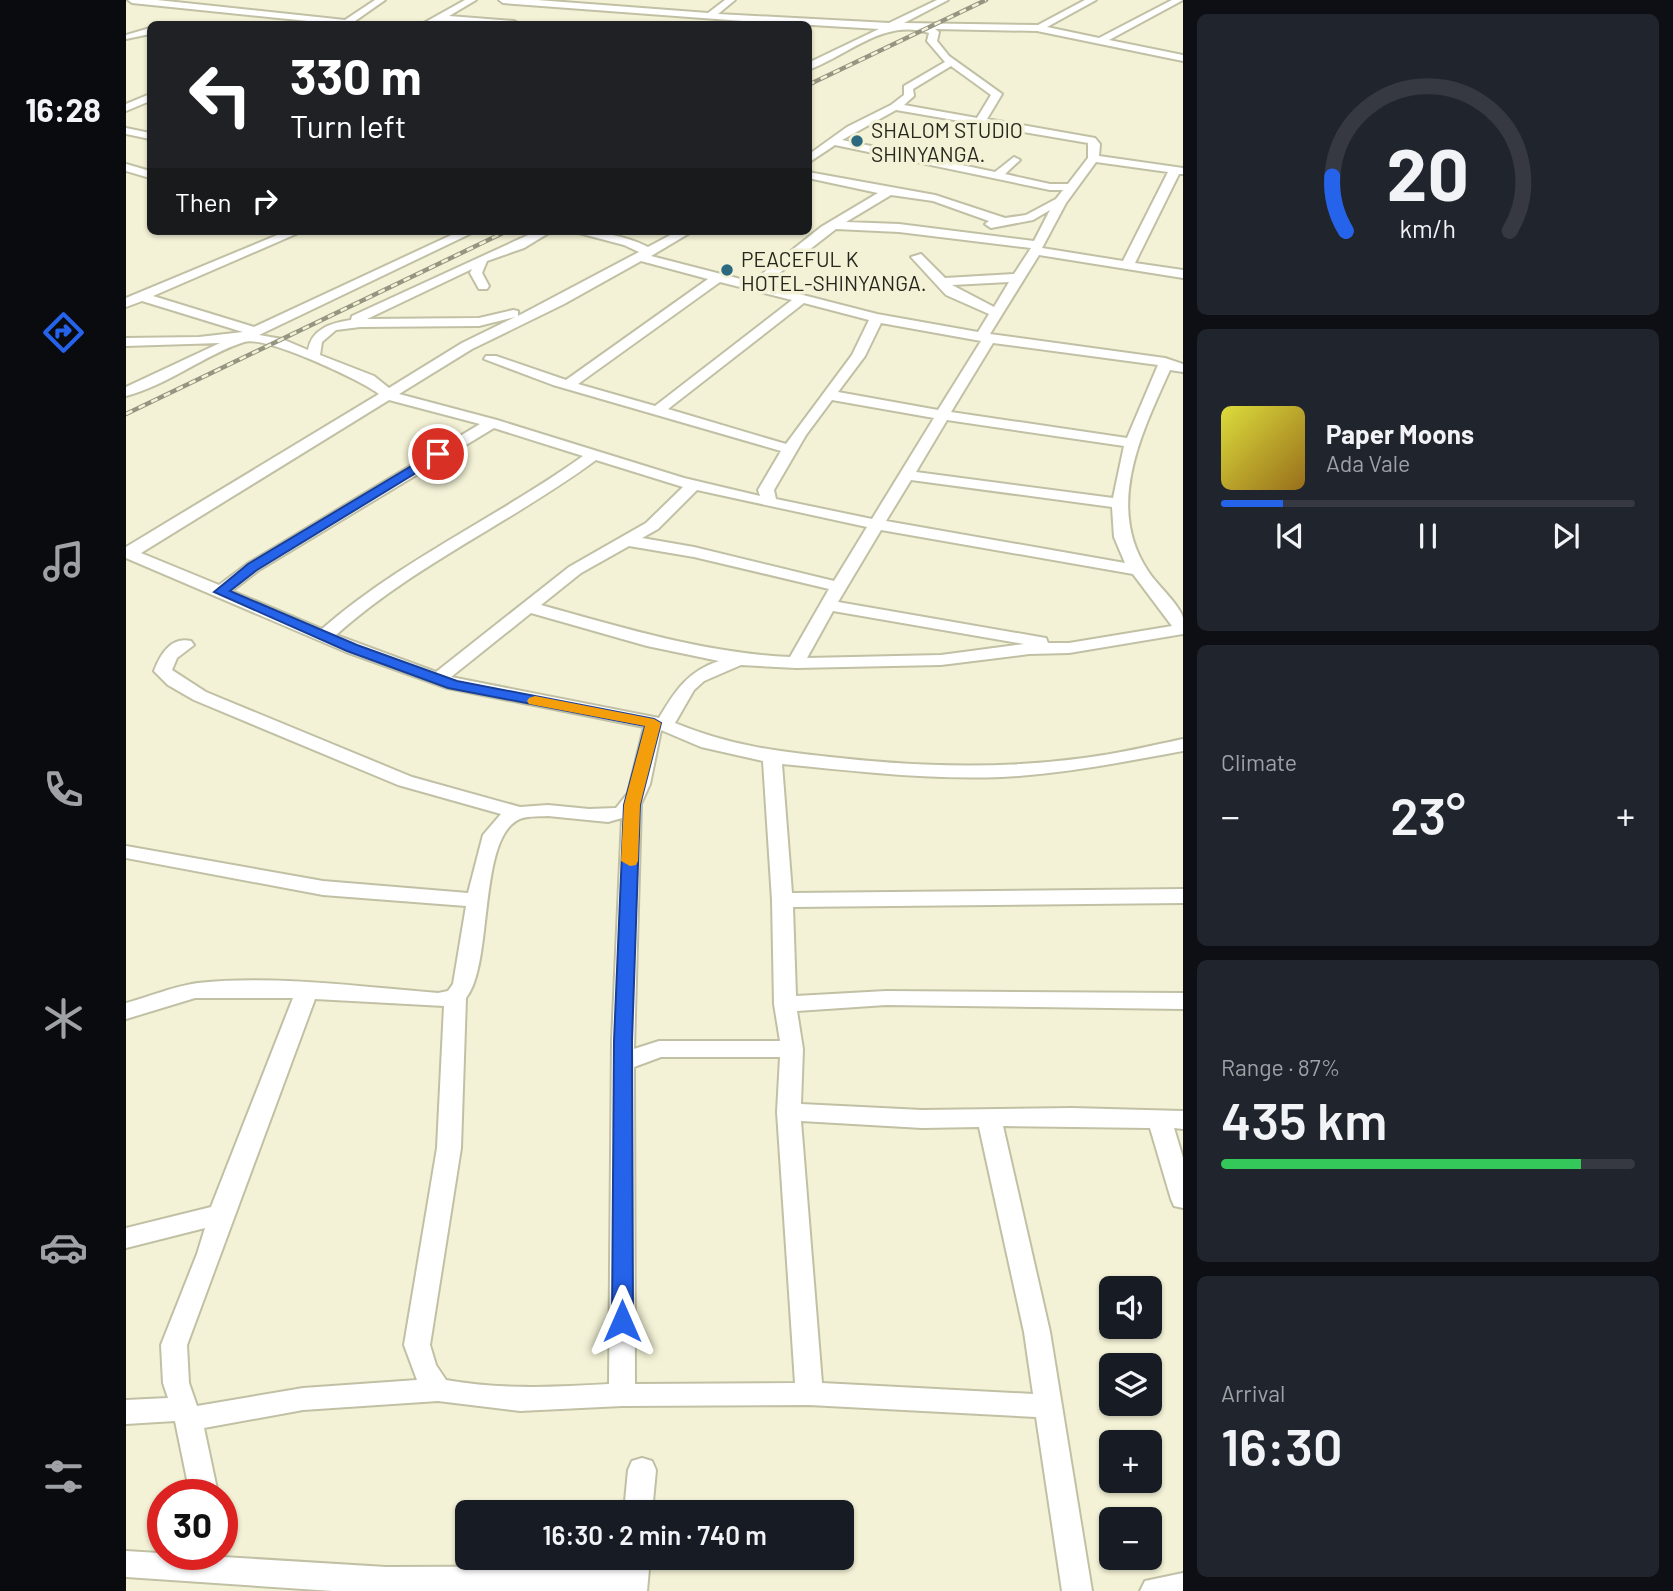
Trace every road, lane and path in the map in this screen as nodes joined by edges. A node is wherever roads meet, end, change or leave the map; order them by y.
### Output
1 (132, 0) edge
2 (359, 0) edge
3 (442, 0) edge
4 (503, 0) edge
5 (645, 0) edge
6 (731, 0) edge
7 (944, 0) edge
8 (1092, 0) edge
9 (1179, 0) edge
10 (379, 1) edge
11 (470, 1) edge
12 (164, 2) edge
13 (561, 2) edge
14 (632, 10) junction
15 (711, 15) junction
16 (439, 18) junction
17 (329, 21) edge
18 (349, 21) edge
19 (433, 21) edge
20 (470, 21) edge
21 (777, 21) edge
22 (908, 21) junction
23 (812, 23) edge
24 (892, 24) junction
25 (1041, 28) junction
26 (147, 32) edge
27 (128, 37) dead end
28 (1098, 42) junction
29 (1183, 46) edge
30 (1164, 54) junction
31 (1183, 58) edge
32 (953, 61) junction
33 (812, 65) edge
34 (147, 98) edge
35 (895, 107) junction
36 (126, 108) edge
37 (126, 119) edge
38 (981, 120) junction
39 (126, 131) edge
40 (138, 133) junction
41 (147, 135) edge
42 (835, 142) junction
43 (812, 157) edge
44 (1093, 158) junction
45 (1014, 160) dead end
46 (126, 167) edge
47 (1179, 171) edge
48 (147, 174) edge
49 (812, 176) edge
50 (997, 176) junction
51 (1070, 187) junction
52 (889, 191) junction
53 (1060, 202) junction
54 (1004, 222) junction
55 (833, 225) junction
56 (950, 234) junction
57 (281, 235) edge
58 (461, 235) edge
59 (538, 235) edge
60 (596, 235) edge
61 (680, 235) edge
62 (1036, 248) junction
63 (646, 255) junction
64 (917, 257) dead end
65 (481, 259) junction
66 (1127, 266) junction
67 (1183, 274) edge
68 (718, 277) junction
69 (1018, 278) junction
70 (943, 282) junction
71 (483, 286) dead end
72 (755, 286) junction
73 (126, 292) edge
74 (142, 297) junction
75 (803, 298) junction
76 (564, 299) junction
77 (126, 303) edge
78 (997, 313) junction
79 (877, 318) junction
80 (342, 325) junction
81 (250, 334) junction
82 (986, 337) junction
83 (456, 341) junction
84 (126, 342) edge
85 (313, 356) junction
86 (491, 359) dead end
87 (1165, 365) junction
88 (1183, 368) edge
89 (569, 384) junction
90 (126, 392) edge
91 (390, 395) junction
92 (829, 395) junction
93 (658, 410) junction
94 (942, 415) junction
95 (492, 423) junction
96 (1133, 443) junction
97 (789, 449) junction
98 (595, 454) junction
99 (906, 475) junction
100 (694, 485) junction
101 (769, 502) junction
102 (1119, 503) junction
103 (877, 523) junction
104 (625, 540) junction
105 (128, 552) edge
106 (1139, 570) junction
107 (840, 587) junction
108 (221, 592) junction
109 (829, 605) junction
110 (529, 607) junction
111 (1183, 629) edge
112 (325, 636) junction
113 (185, 645) dead end
114 (1069, 648) junction
115 (740, 660) junction
116 (796, 663) junction
117 (438, 679) junction
118 (659, 724) junction
119 (1183, 745) edge
120 (772, 757) junction
121 (632, 805) junction
122 (517, 812) junction
123 (126, 852) edge
124 (1183, 896) edge
125 (476, 900) junction
126 (782, 900) junction
127 (307, 991) junction
128 (456, 998) junction
129 (1183, 1002) edge
130 (785, 1004) junction
131 (126, 1011) edge
132 (792, 1049) junction
133 (623, 1062) junction
134 (789, 1112) junction
135 (989, 1118) junction
136 (1172, 1120) edge
137 (1183, 1199) edge
138 (221, 1214) junction
139 (126, 1238) edge
140 (438, 1390) junction
141 (808, 1394) junction
142 (622, 1395) junction
143 (1049, 1406) junction
144 (126, 1412) edge
145 (186, 1414) junction
146 (642, 1469) dead end
147 (201, 1479) edge
148 (639, 1500) edge
149 (126, 1564) edge
150 (147, 1564) edge
151 (238, 1566) edge
152 (633, 1576) edge
153 (1183, 1587) edge
154 (1077, 1591) edge
155 (1155, 1591) edge

1 - 12 street
2 - 10 street
3 - 11 street
4 - 13 street
5 - 14 street
6 - 15 street
7 - 22 street
8 - 25 street
9 - 28 street
10 - 18 street
11 - 16 street
12 - 17 street
13 - 14 street
14 - 15 street
15 - 21 street
16 - 19 street
16 - 20 street
22 - 24 street
22 - 25 street
22 - 32 street
23 - 24 street
24 - 33 street
25 - 28 street
26 - 27 street
28 - 30 street
29 - 30 street
30 - 31 street
32 - 35 street
32 - 38 street
34 - 36 street
35 - 38 street
35 - 42 street
37 - 40 street
38 - 44 street
39 - 40 street
40 - 41 street
42 - 43 street
42 - 50 street
44 - 47 street
44 - 51 street
45 - 50 street
46 - 48 street
47 - 66 street
49 - 52 street
50 - 51 street
51 - 53 street
52 - 54 street
52 - 55 street
53 - 54 street
53 - 62 street
54 - 56 street
55 - 56 street
55 - 72 street
56 - 62 street
57 - 74 street
58 - 81 street
59 - 65 street
60 - 63 street
61 - 63 street
62 - 66 street
62 - 69 street
63 - 68 street
63 - 76 street
64 - 70 street
65 - 71 street
65 - 80 street
66 - 67 street
68 - 72 street
68 - 89 street
69 - 70 street
69 - 78 street
70 - 78 street
72 - 75 street
73 - 74 street
74 - 77 street
74 - 81 street
75 - 79 street
75 - 93 street
76 - 80 street
76 - 83 street
78 - 82 street
79 - 82 street
79 - 92 street
80 - 83 street
80 - 85 street
81 - 84 street
81 - 85 street
81 - 90 street
82 - 87 street
82 - 94 street
83 - 91 street
85 - 91 street
86 - 89 street
87 - 88 street
87 - 96 street
89 - 93 street
91 - 95 street
91 - 105 street
92 - 94 street
92 - 97 street
93 - 97 street
94 - 96 street
94 - 99 street
95 - 98 street
95 - 108 street
96 - 102 street
97 - 101 street
98 - 100 street
98 - 112 street
99 - 102 street
99 - 103 street
100 - 101 street
100 - 104 street
101 - 103 street
102 - 106 street
103 - 106 street
103 - 107 street
104 - 107 street
104 - 110 street
105 - 108 street
106 - 111 street
107 - 109 street
108 - 112 street
109 - 114 street
109 - 116 street
110 - 115 street
110 - 117 street
111 - 114 street
112 - 117 street
113 - 122 street
114 - 116 street
115 - 116 street
115 - 118 street
117 - 118 street
118 - 120 street
118 - 121 street
119 - 120 street
120 - 126 street
121 - 122 street
121 - 133 street
122 - 125 street
123 - 125 street
124 - 126 street
125 - 128 street
126 - 130 street
127 - 128 street
127 - 131 street
127 - 138 street
128 - 140 street
129 - 130 street
130 - 132 street
132 - 133 street
132 - 134 street
133 - 142 street
134 - 135 street
134 - 141 street
135 - 136 street
135 - 143 street
136 - 137 street
138 - 139 street
138 - 145 street
140 - 142 street
140 - 145 street
141 - 142 street
141 - 143 street
143 - 154 street
144 - 145 street
145 - 147 street
146 - 148 street
149 - 150 street
151 - 152 street
153 - 155 street

